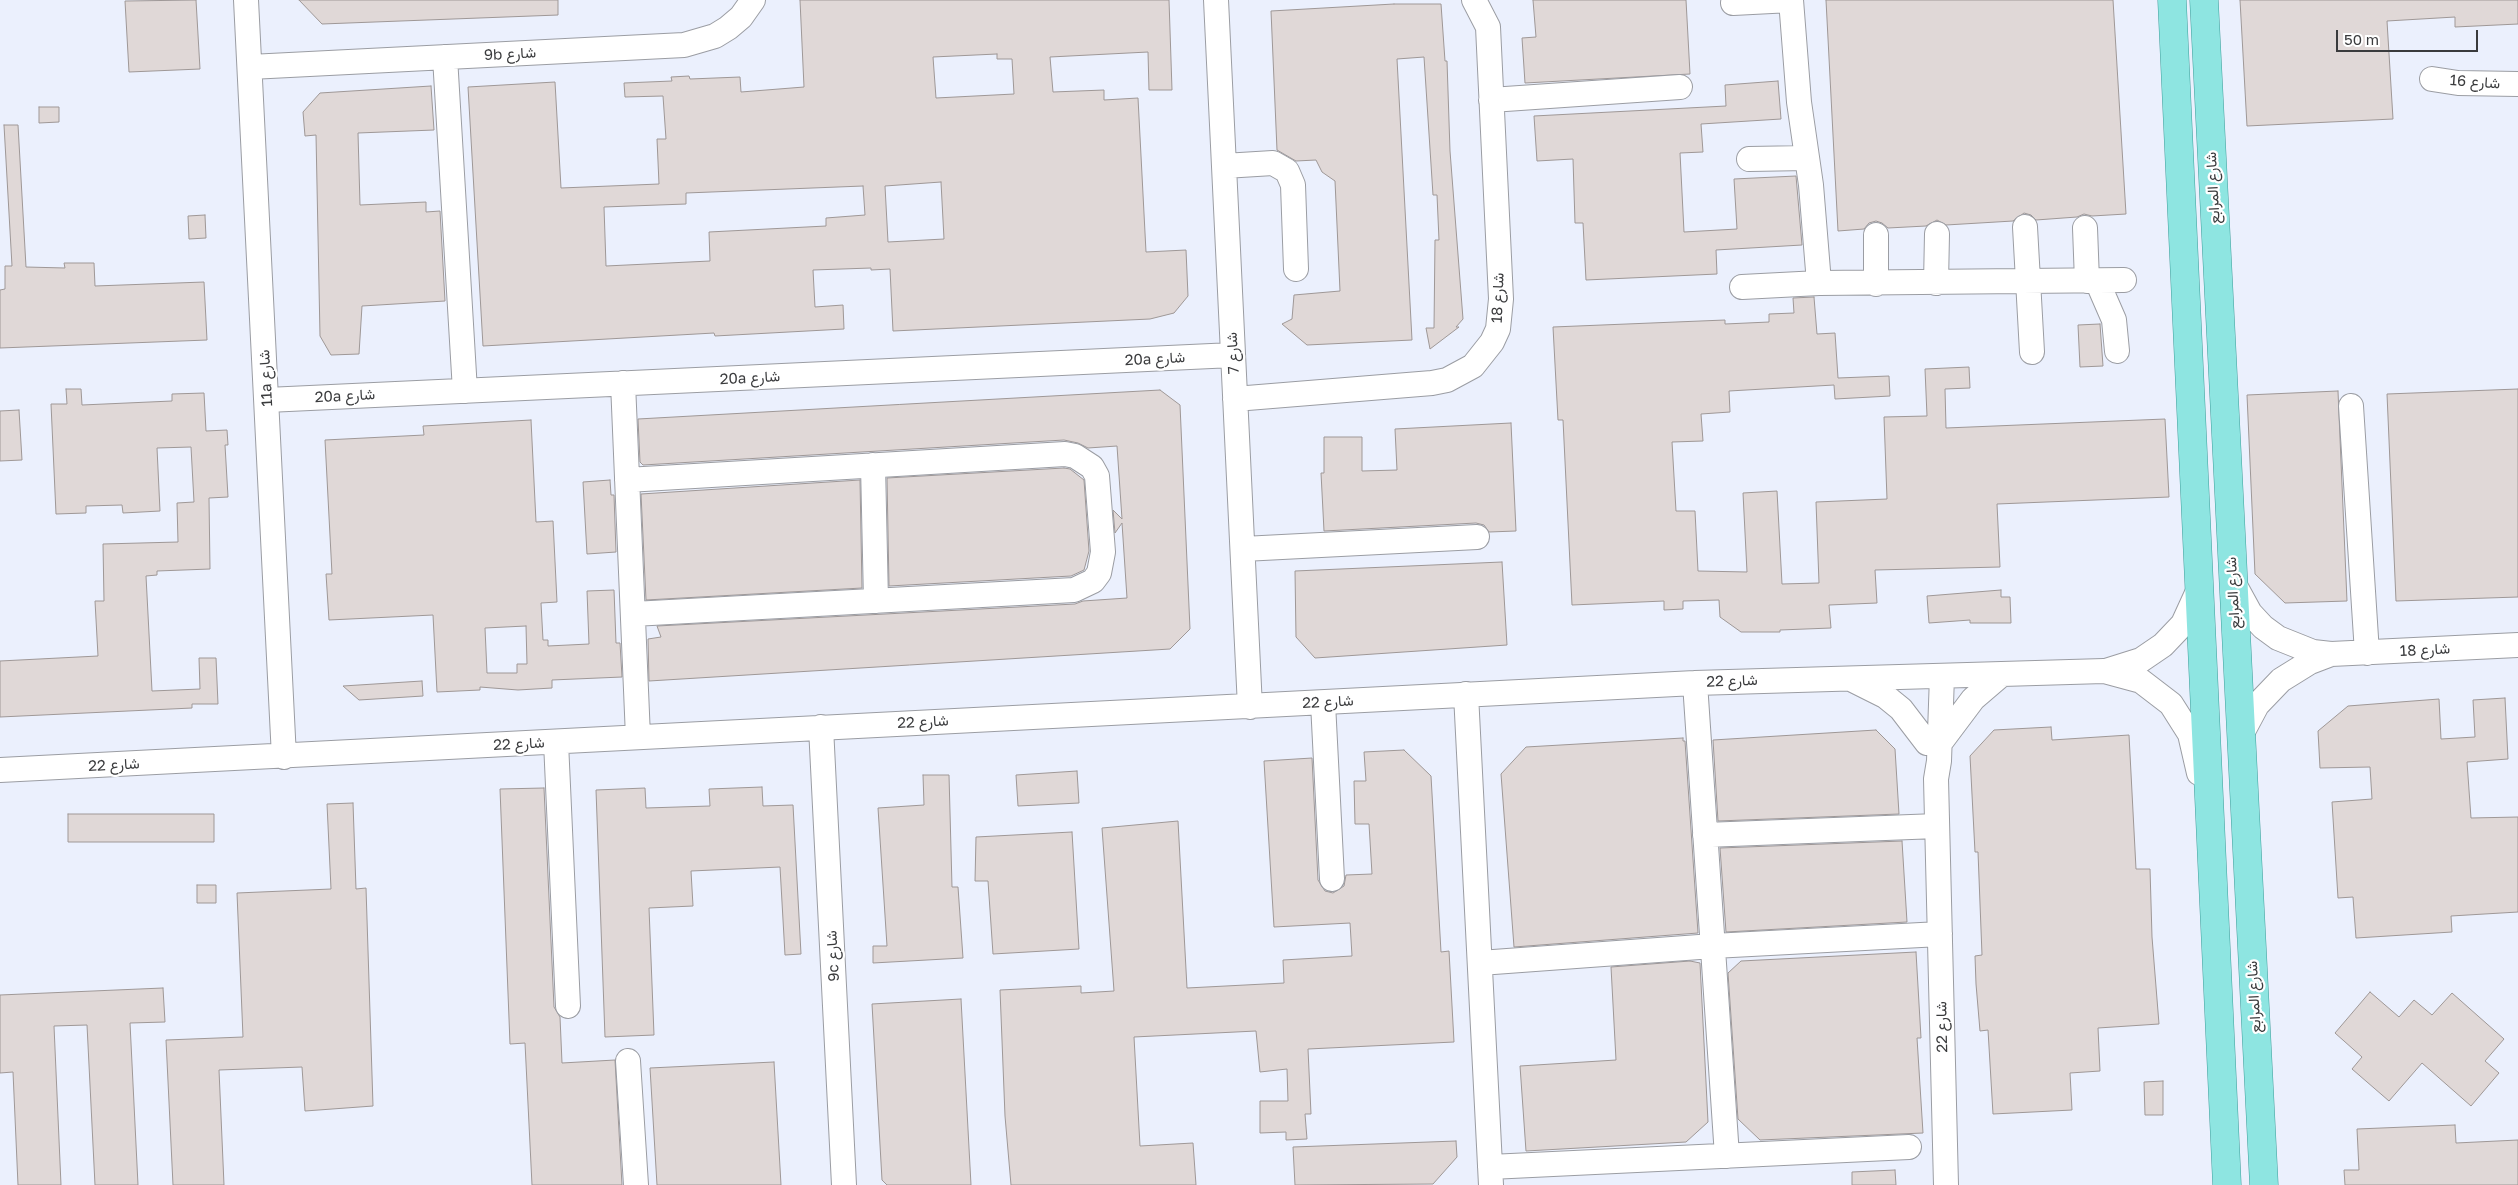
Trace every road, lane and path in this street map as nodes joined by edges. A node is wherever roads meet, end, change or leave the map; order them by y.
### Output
1 (246, 0) edge
2 (753, 0) edge
3 (1216, 0) edge
4 (1474, 0) edge
5 (1791, 0) edge
6 (2172, 0) edge
7 (2204, 0) edge
8 (1733, 3) dead end
9 (445, 57) junction
10 (250, 67) junction
11 (2432, 78) dead end
12 (2518, 84) edge
13 (1680, 87) dead end
14 (1491, 100) junction
15 (1807, 158) junction
16 (1749, 159) dead end
17 (1224, 166) junction
18 (2025, 227) dead end
19 (2085, 228) dead end
20 (1937, 234) dead end
21 (1876, 236) dead end
22 (1296, 269) dead end
23 (2124, 280) dead end
24 (2092, 281) junction
25 (2028, 282) junction
26 (1818, 283) junction
27 (1936, 283) junction
28 (1876, 284) junction
29 (1742, 287) dead end
30 (2117, 351) dead end
31 (2032, 352) dead end
32 (1233, 355) junction
33 (623, 384) junction
34 (465, 391) junction
35 (1235, 398) junction
36 (267, 400) junction
37 (2351, 406) dead end
38 (873, 465) junction
39 (627, 480) junction
40 (1477, 537) dead end
41 (1243, 549) junction
42 (2232, 580) junction
43 (2200, 585) junction
44 (876, 601) junction
45 (633, 614) junction
46 (2518, 645) edge
47 (2367, 652) junction
48 (2331, 654) junction
49 (2104, 672) junction
50 (2001, 675) junction
51 (1933, 676) junction
52 (1847, 677) junction
53 (1695, 683) junction
54 (1466, 694) junction
55 (1323, 703) junction
56 (1250, 707) junction
57 (822, 727) junction
58 (2241, 735) junction
59 (638, 737) junction
60 (556, 742) junction
61 (1934, 743) junction
62 (284, 757) junction
63 (0, 770) edge
64 (2210, 824) junction
65 (1937, 826) junction
66 (1706, 835) junction
67 (1332, 878) dead end
68 (1940, 934) junction
69 (1713, 946) junction
70 (1480, 963) junction
71 (568, 1006) dead end
72 (628, 1062) dead end
73 (1909, 1147) dead end
74 (1727, 1156) junction
75 (1491, 1176) edge
76 (636, 1185) edge
77 (844, 1185) edge
78 (1946, 1185) edge
79 (2227, 1185) edge
80 (2264, 1185) edge

1 - 10 street, 11a شارع
2 - 9 street, 9b شارع
3 - 17 street, شارع 7
4 - 14 street, شارع 18
5 - 8 street
5 - 15 street
6 - 43 main road
7 - 42 main road, شارع المرابع
9 - 10 street, 9b شارع
9 - 34 street
10 - 36 street, 11a شارع
11 - 12 street, شارع 16
13 - 14 street
14 - 35 street, شارع 18
15 - 16 street
15 - 26 street
17 - 22 street
17 - 32 street, شارع 7
18 - 25 street
19 - 24 street
20 - 27 street
21 - 28 street
23 - 24 street
24 - 25 street
24 - 30 street
25 - 27 street
25 - 31 street
26 - 28 street
26 - 29 street
27 - 28 street
32 - 33 street, 20a شارع
32 - 35 street, شارع 7
33 - 34 street, 20a شارع
33 - 39 street
34 - 36 street, 20a شارع
35 - 41 street, شارع 7
36 - 62 street, 11a شارع
37 - 47 street
38 - 39 street
38 - 44 street
38 - 44 street
39 - 45 street
40 - 41 street
41 - 56 street, شارع 7
42 - 48 street, شارع 18
42 - 58 main road, شارع المرابع
43 - 49 street, شارع 22
43 - 64 main road
44 - 45 street
45 - 59 street
46 - 47 street, شارع 18
47 - 48 street, شارع 18
48 - 58 street, شارع 18
49 - 50 street, شارع 22
49 - 64 street, شارع 22
50 - 51 street, شارع 22
50 - 61 street
51 - 52 street, شارع 22
51 - 61 street, شارع 22
52 - 53 street, شارع 22
52 - 61 street, شارع 22
53 - 54 street, شارع 22
53 - 66 street
54 - 55 street, شارع 22
54 - 70 street
55 - 56 street, شارع 22
55 - 67 street
56 - 57 street, شارع 22
57 - 59 street, شارع 22
57 - 77 street, 9c شارع
58 - 80 main road, شارع المرابع
59 - 60 street, شارع 22
60 - 62 street, شارع 22
60 - 71 street
61 - 65 street, شارع 22
62 - 63 street, شارع 22
64 - 79 main road
65 - 66 street
65 - 68 street, شارع 22
66 - 69 street
68 - 69 street
68 - 78 street, شارع 22
69 - 70 street
69 - 74 street
70 - 75 street
72 - 76 street
73 - 74 street
74 - 75 street

